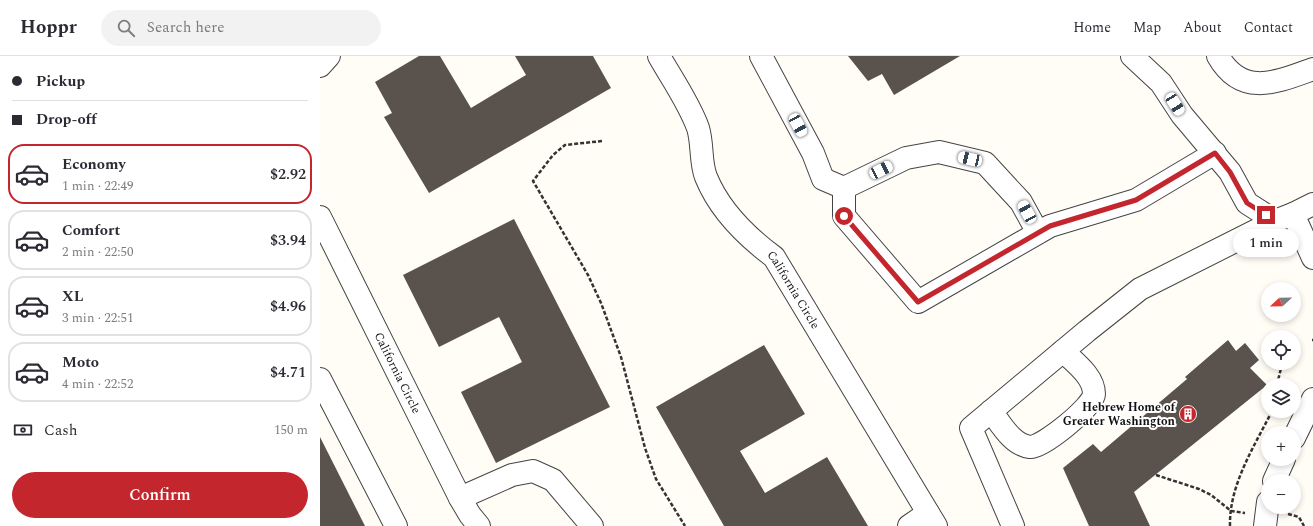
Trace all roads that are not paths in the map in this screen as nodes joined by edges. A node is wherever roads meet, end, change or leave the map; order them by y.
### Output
1 (328, 56) edge
2 (659, 56) edge
3 (761, 56) edge
4 (1132, 56) edge
5 (1218, 56) edge
6 (320, 66) edge
7 (1313, 69) edge
8 (1215, 153) junction
9 (844, 188) junction
10 (1313, 204) edge
11 (320, 217) edge
12 (1284, 218) junction
13 (1038, 233) junction
14 (1313, 258) edge
15 (1063, 351) junction
16 (320, 379) edge
17 (1313, 399) edge
18 (991, 410) junction
19 (1300, 426) edge
20 (460, 498) junction
21 (1272, 514) edge
22 (932, 520) edge
23 (396, 526) edge
24 (479, 526) edge
25 (592, 526) edge
26 (908, 526) edge
27 (1013, 526) edge
28 (1265, 526) edge

1 - 6 street
2 - 22 street, California Circle
3 - 9 street
4 - 8 street
5 - 7 street
8 - 12 street
8 - 13 street
9 - 13 street
9 - 13 street
10 - 12 street
11 - 20 street, California Circle
12 - 14 street
12 - 15 street
15 - 18 street
15 - 18 street
16 - 23 street
17 - 19 street
18 - 27 street
20 - 24 street, California Circle
20 - 25 street
21 - 28 street
22 - 26 street

